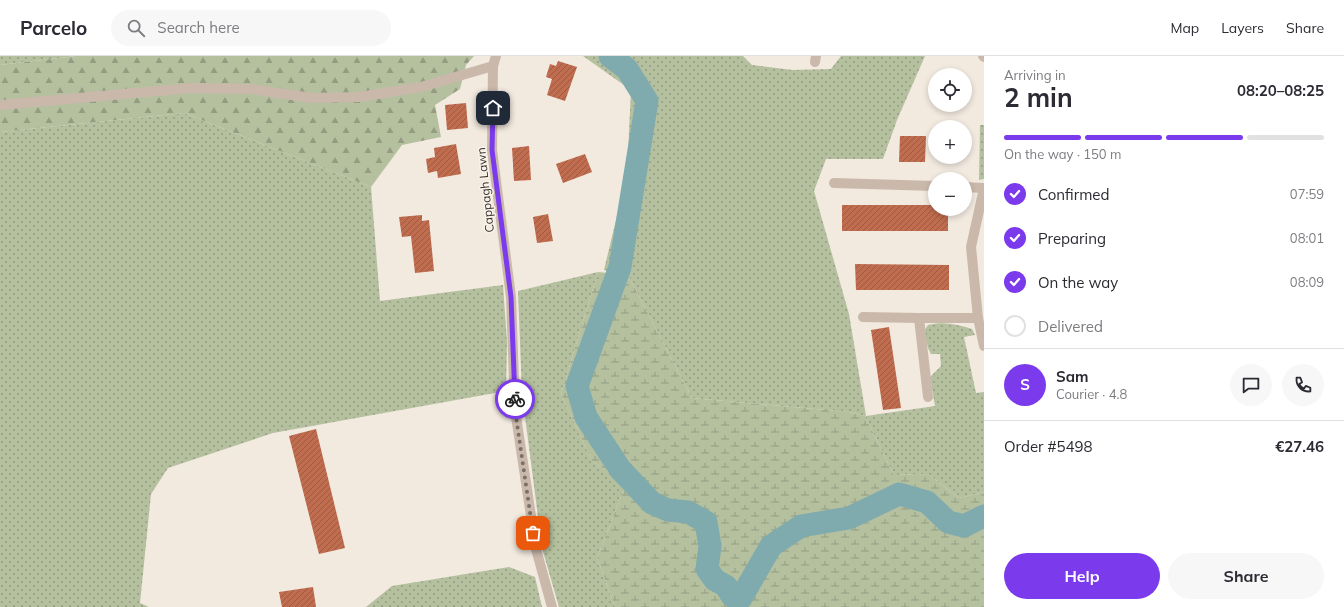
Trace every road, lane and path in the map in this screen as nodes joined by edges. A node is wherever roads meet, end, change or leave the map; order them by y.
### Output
1 (495, 61) edge
2 (0, 105) edge
3 (834, 183) dead end
4 (928, 186) edge
5 (972, 187) edge
6 (984, 188) edge
7 (863, 316) dead end
8 (919, 318) junction
9 (978, 318) junction
10 (984, 346) edge
11 (928, 397) dead end
12 (552, 607) edge

1 - 2 street
1 - 12 street, Cappagh Lawn
3 - 4 street
5 - 6 street
6 - 9 street
7 - 8 street
8 - 9 street
8 - 11 street
9 - 10 street

